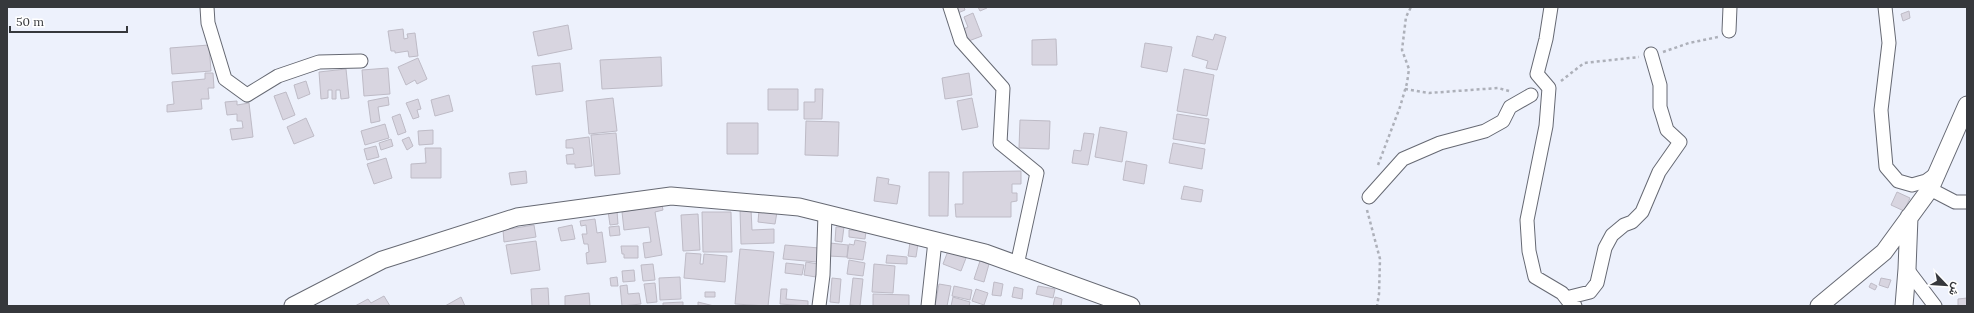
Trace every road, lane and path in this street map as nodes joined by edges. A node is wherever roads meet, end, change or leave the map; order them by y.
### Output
1 (207, 7) edge
2 (950, 7) edge
3 (1551, 7) edge
4 (1730, 7) edge
5 (1885, 7) edge
6 (1730, 32) joint
7 (1651, 54) junction
8 (361, 61) dead end
9 (1549, 88) junction
10 (1405, 89) dead end
11 (1531, 95) joint
12 (1967, 105) edge
13 (1933, 181) junction
14 (1369, 196) dead end
15 (1967, 202) edge
16 (825, 214) junction
17 (1909, 217) junction
18 (935, 241) junction
19 (1017, 265) junction
20 (1907, 269) junction
21 (1571, 302) edge
22 (293, 306) edge
23 (819, 306) edge
24 (928, 306) edge
25 (1131, 306) edge
26 (1819, 306) edge
27 (1904, 306) edge
28 (1935, 306) edge

1 - 8 street
2 - 19 street
3 - 9 street
4 - 6 street
5 - 13 street
6 - 7 path
7 - 9 path
7 - 21 street
9 - 21 street
10 - 11 path
11 - 14 street
12 - 13 street
13 - 15 street
13 - 17 street
16 - 18 street
16 - 22 street
16 - 23 street
17 - 20 street
17 - 26 street
18 - 19 street
18 - 24 street
19 - 25 street
20 - 27 street
20 - 28 street

